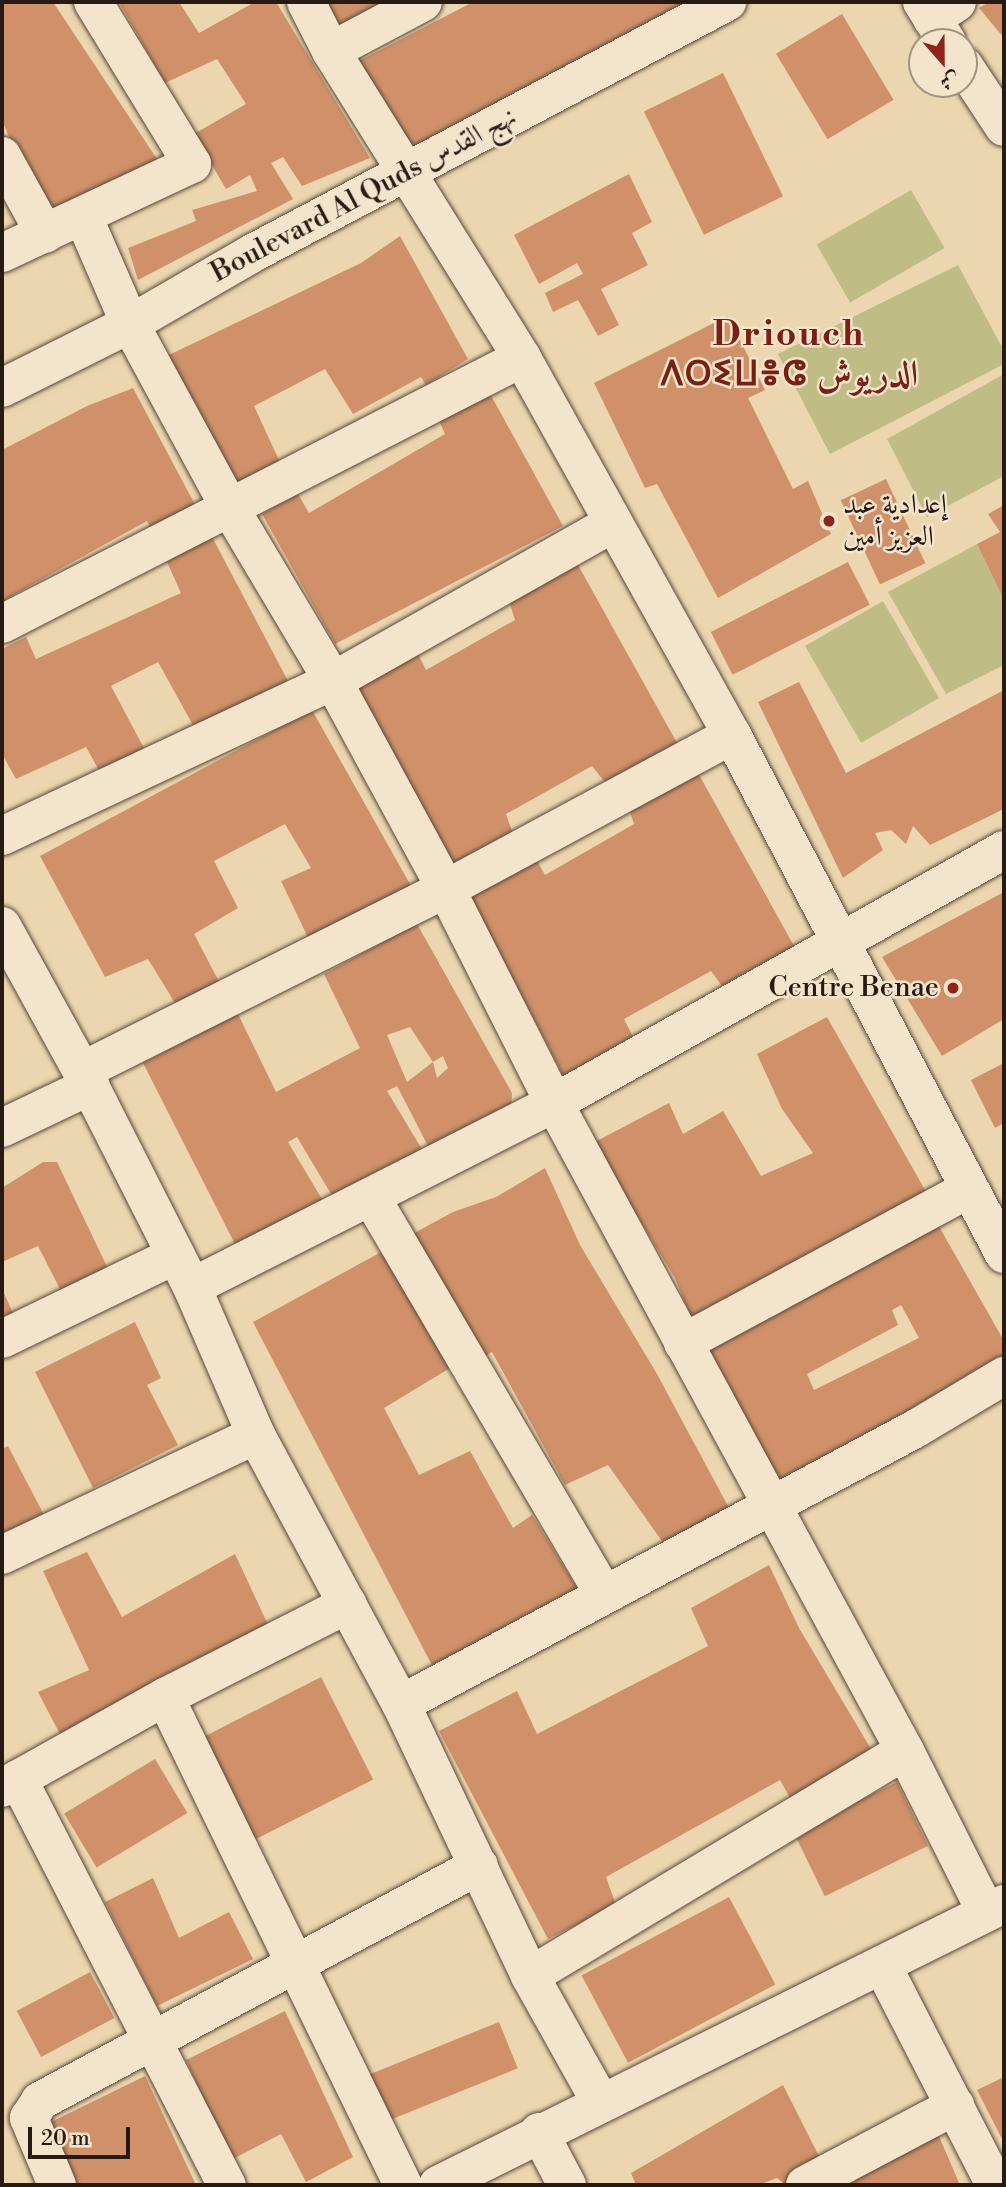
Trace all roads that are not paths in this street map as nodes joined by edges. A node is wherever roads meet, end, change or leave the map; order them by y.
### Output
1 (93, 2) edge
2 (306, 2) edge
3 (423, 2) edge
4 (727, 2) edge
5 (331, 51) junction
6 (978, 82) edge
7 (999, 106) edge
8 (2, 156) edge
9 (408, 169) junction
10 (83, 216) junction
11 (46, 234) junction
12 (2, 253) edge
13 (130, 324) junction
14 (522, 358) junction
15 (2, 388) edge
16 (231, 510) junction
17 (612, 524) junction
18 (2, 624) edge
19 (333, 681) junction
20 (732, 735) junction
21 (2, 836) edge
22 (1004, 850) edge
23 (446, 889) junction
24 (2, 926) edge
25 (840, 946) junction
26 (86, 1078) junction
27 (554, 1103) junction
28 (2, 1128) edge
29 (967, 1189) junction
30 (371, 1196) junction
31 (1004, 1254) edge
32 (184, 1271) junction
33 (2, 1339) edge
34 (683, 1343) junction
35 (1004, 1376) edge
36 (256, 1435) junction
37 (771, 1504) junction
38 (2, 1555) edge
39 (603, 1593) junction
40 (348, 1604) junction
41 (165, 1697) junction
42 (401, 1704) junction
43 (905, 1751) junction
44 (10, 1784) edge
45 (479, 1866) junction
46 (995, 1908) edge
47 (295, 1963) junction
48 (882, 1965) junction
49 (530, 1976) junction
50 (153, 2039) junction
51 (600, 2101) junction
52 (955, 2106) junction
53 (539, 2133) junction
54 (57, 2185) edge
55 (227, 2185) edge
56 (403, 2185) edge
57 (438, 2185) edge
58 (567, 2185) edge
59 (805, 2185) edge
60 (995, 2185) edge

1 - 10 street
2 - 5 street
3 - 5 street
4 - 9 street, Boulevard Al Quds نهج القدس
5 - 9 street
6 - 7 street
8 - 11 street
9 - 13 street, Boulevard Al Quds نهج القدس
9 - 14 street
10 - 11 street
10 - 13 street
11 - 12 street
13 - 15 street, Boulevard Al Quds نهج القدس
13 - 16 street
14 - 16 street
14 - 17 street
16 - 18 street
16 - 19 street
17 - 19 street
17 - 20 street
19 - 21 street
19 - 23 street
20 - 23 street
20 - 25 street
22 - 25 street
23 - 26 street
23 - 27 street
24 - 26 street
25 - 27 street
25 - 29 street
26 - 28 street
26 - 32 street
27 - 30 street
27 - 34 street
29 - 31 street
29 - 34 street
30 - 32 street
30 - 39 street
32 - 33 street
32 - 36 street
34 - 37 street
35 - 37 street
36 - 38 street
36 - 40 street
37 - 39 street
37 - 43 street
39 - 42 street
40 - 41 street
40 - 42 street
41 - 44 street
41 - 47 street
42 - 45 street
43 - 46 street
43 - 49 street
44 - 50 street
45 - 47 street
45 - 49 street
46 - 48 street
47 - 50 street
47 - 56 street
48 - 51 street
48 - 52 street
49 - 51 street
50 - 54 street
50 - 55 street
51 - 53 street
52 - 59 street
52 - 60 street
53 - 57 street
53 - 58 street

